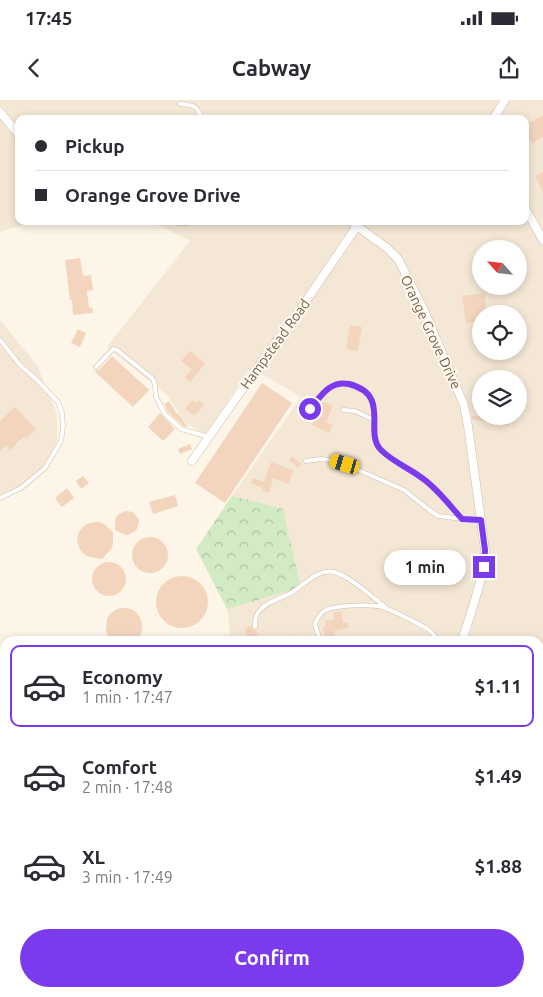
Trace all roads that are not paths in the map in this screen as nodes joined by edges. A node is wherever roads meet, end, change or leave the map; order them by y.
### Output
1 (505, 100) edge
2 (180, 104) dead end
3 (0, 112) edge
4 (200, 115) edge
5 (496, 115) edge
6 (15, 130) edge
7 (529, 215) edge
8 (352, 225) edge
9 (354, 225) edge
10 (543, 240) edge
11 (0, 340) edge
12 (96, 367) dead end
13 (310, 409) dead end
14 (343, 410) dead end
15 (374, 420) junction
16 (209, 437) junction
17 (192, 461) dead end
18 (306, 461) dead end
19 (0, 498) edge
20 (462, 519) junction
21 (481, 520) junction
22 (384, 607) junction
23 (255, 627) dead end
24 (319, 636) edge
25 (435, 636) edge
26 (464, 636) edge

1 - 5 street
2 - 4 lane
3 - 6 street
7 - 10 street
8 - 16 street, Hampstead Road
9 - 21 street, Orange Grove Drive
11 - 19 lane
12 - 16 lane
13 - 15 lane
14 - 15 lane
15 - 20 lane
16 - 17 street, Hampstead Road
18 - 20 lane
20 - 21 lane
21 - 26 street, Orange Grove Drive
22 - 23 lane
22 - 24 lane
22 - 25 lane

